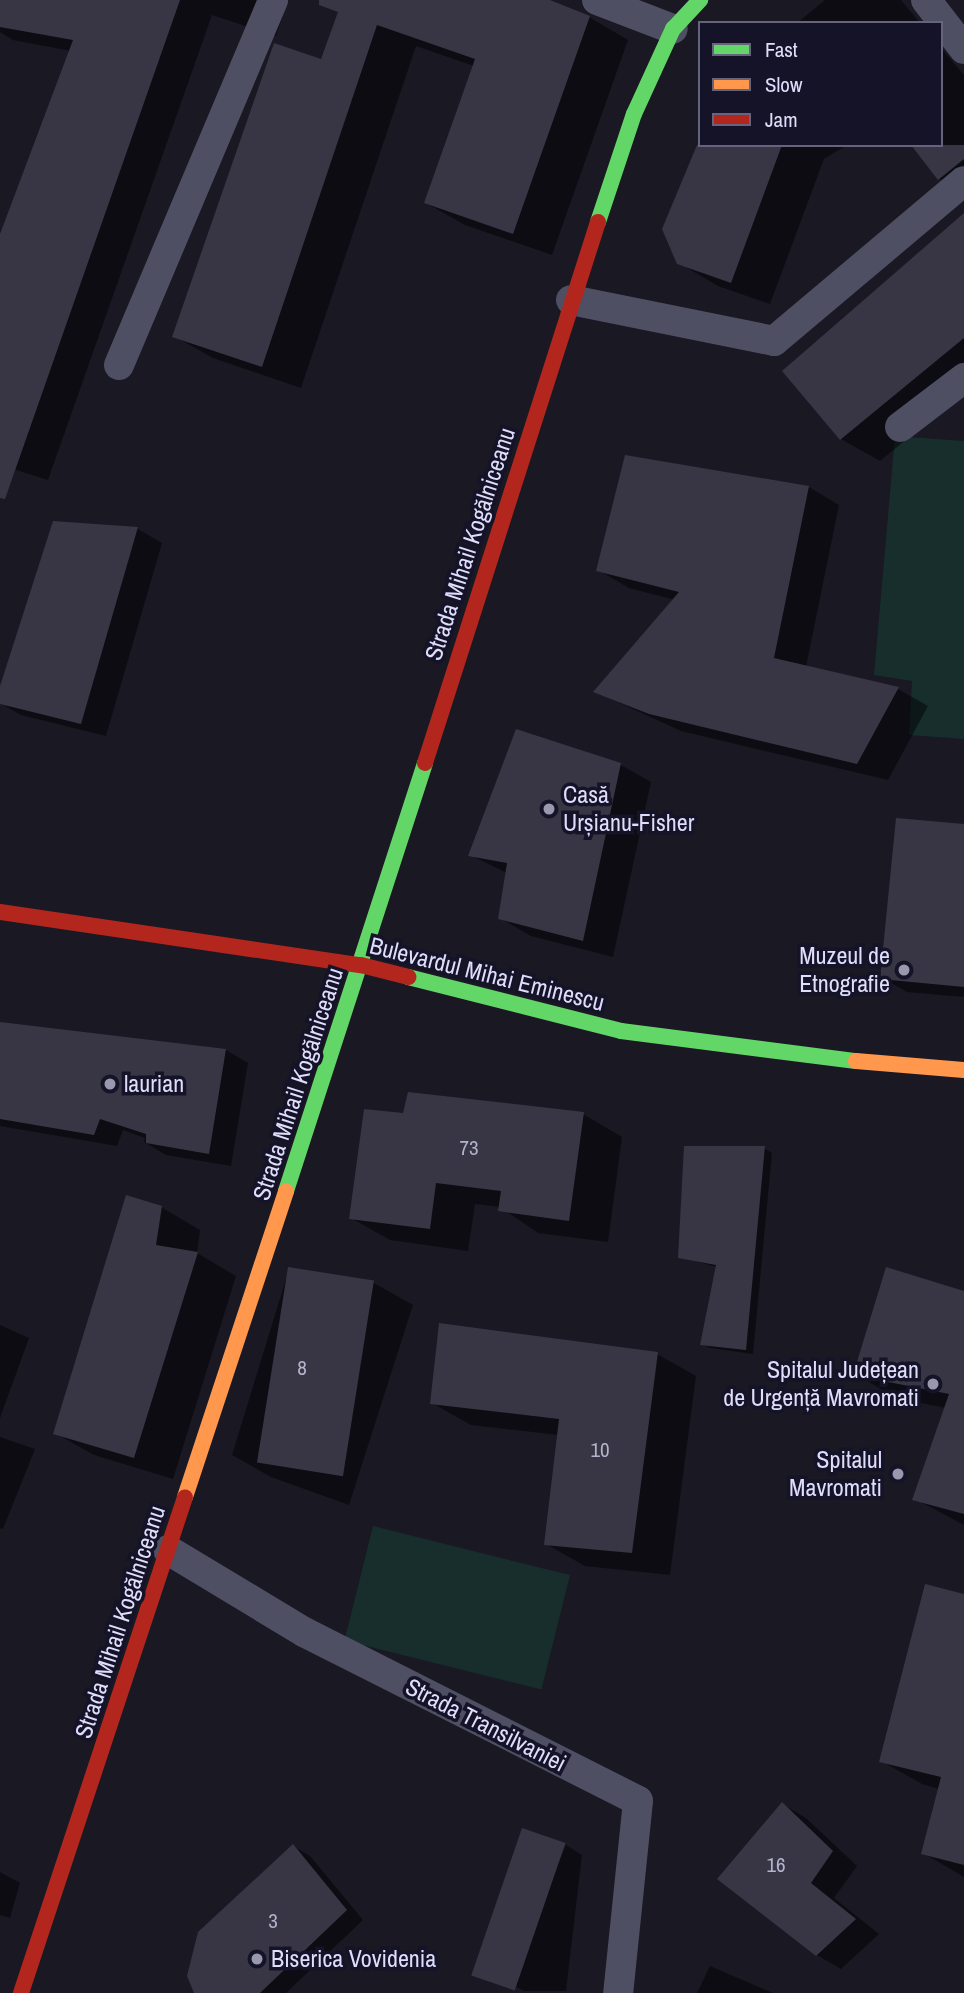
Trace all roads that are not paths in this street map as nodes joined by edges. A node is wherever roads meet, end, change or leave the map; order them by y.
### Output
1 (273, 0) edge
2 (597, 0) edge
3 (700, 0) edge
4 (926, 0) edge
5 (942, 21) edge
6 (943, 22) edge
7 (673, 29) junction
8 (964, 49) edge
9 (964, 181) edge
10 (570, 300) junction
11 (119, 366) dead end
12 (964, 378) edge
13 (900, 427) dead end
14 (0, 912) edge
15 (361, 965) junction
16 (964, 1070) edge
17 (168, 1550) junction
18 (22, 1993) edge
19 (618, 1993) edge

1 - 11 street
2 - 7 street
3 - 7 street, Strada Mihail Kogălniceanu
4 - 5 street
6 - 8 street
7 - 10 street, Strada Mihail Kogălniceanu
9 - 10 street
10 - 15 street, Strada Mihail Kogălniceanu
12 - 13 street
14 - 15 street, Bulevardul Mihai Eminescu
15 - 16 street, Bulevardul Mihai Eminescu
15 - 17 street, Strada Mihail Kogălniceanu
17 - 18 street, Strada Mihail Kogălniceanu
17 - 19 street, Strada Transilvaniei

